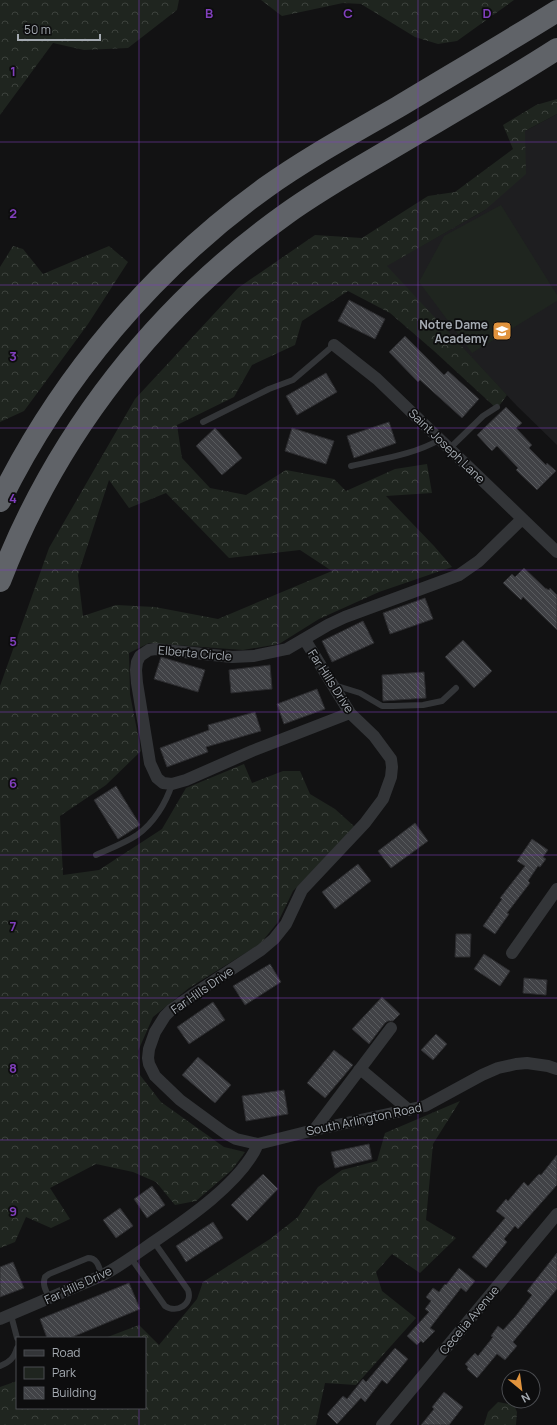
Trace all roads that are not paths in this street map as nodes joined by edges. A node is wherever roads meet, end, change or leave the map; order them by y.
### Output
1 (557, 11) edge
2 (557, 49) edge
3 (334, 345) joint
4 (497, 407) dead end
5 (203, 422) dead end
6 (439, 440) junction
7 (450, 449) junction
8 (351, 466) dead end
9 (0, 501) edge
10 (522, 519) junction
11 (557, 552) edge
12 (0, 581) edge
13 (305, 640) junction
14 (333, 685) junction
15 (456, 688) dead end
16 (350, 713) junction
17 (172, 784) junction
18 (96, 855) dead end
19 (557, 889) edge
20 (512, 953) dead end
21 (391, 1028) dead end
22 (557, 1069) edge
23 (359, 1070) junction
24 (409, 1110) junction
25 (314, 1130) junction
26 (258, 1144) junction
27 (557, 1214) edge
28 (154, 1242) junction
29 (131, 1258) junction
30 (102, 1276) junction
31 (50, 1299) junction
32 (5, 1317) edge
33 (16, 1337) edge
34 (16, 1350) edge
35 (0, 1366) edge
36 (382, 1425) edge

1 - 9 highway
2 - 12 highway
3 - 5 lane
3 - 6 street, Saint Joseph Lane
4 - 7 lane
6 - 7 street, Saint Joseph Lane
6 - 8 lane
7 - 10 street, Saint Joseph Lane
10 - 11 street, Saint Joseph Lane
10 - 13 street, Elberta Circle
13 - 14 street, Far Hills Drive
13 - 17 street, Elberta Circle
14 - 15 lane
14 - 16 street, Far Hills Drive
16 - 17 street
16 - 26 street, Far Hills Drive
17 - 18 lane
19 - 20 street
21 - 23 street
22 - 24 street, South Arlington Road
23 - 24 street
23 - 25 street
24 - 25 street, South Arlington Road
25 - 26 street, South Arlington Road
26 - 28 street, Far Hills Drive
27 - 36 street, Cecelia Avenue
28 - 29 street, Far Hills Drive
28 - 29 lane
29 - 30 street, Far Hills Drive
30 - 31 street, Far Hills Drive
30 - 31 lane
31 - 32 street, Far Hills Drive
32 - 33 lane
34 - 35 lane

